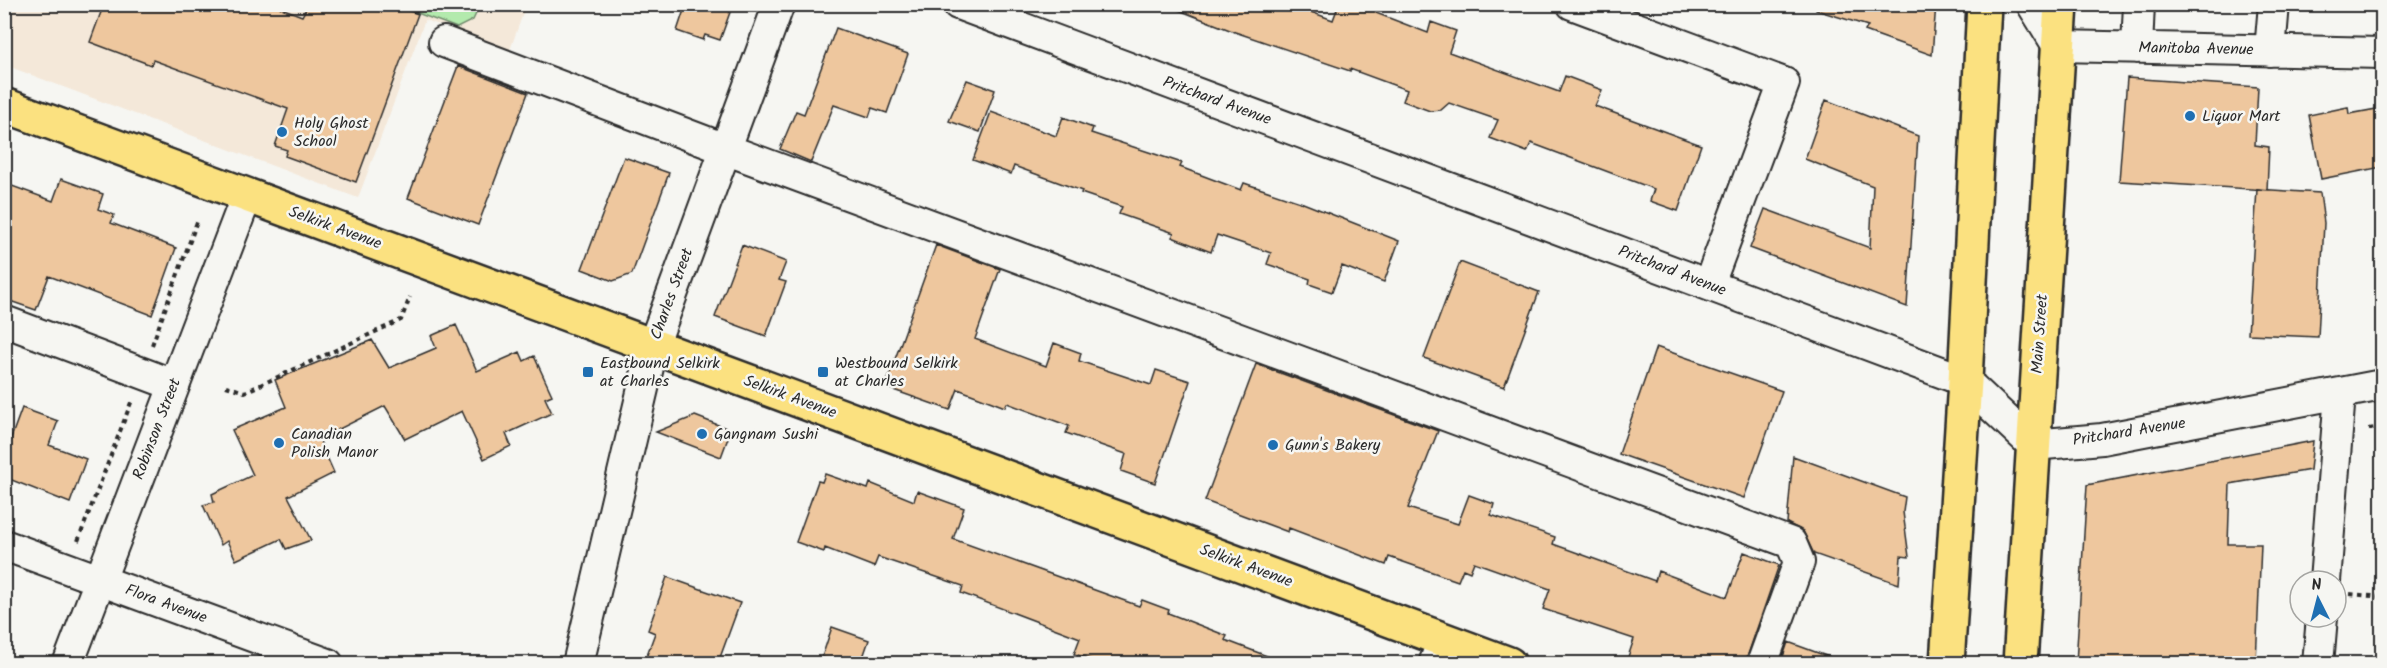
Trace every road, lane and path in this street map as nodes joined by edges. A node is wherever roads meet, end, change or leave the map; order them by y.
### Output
1 (779, 4) edge
2 (958, 4) edge
3 (1572, 4) edge
4 (1984, 4) edge
5 (2032, 4) edge
6 (2061, 4) edge
7 (2139, 4) edge
8 (2274, 4) edge
9 (444, 42) dead end
10 (2058, 46) junction
11 (2137, 48) junction
12 (2270, 51) junction
13 (2382, 53) edge
14 (4, 105) edge
15 (725, 149) junction
16 (247, 195) junction
17 (198, 219) dead end
18 (1709, 284) junction
19 (410, 297) dead end
20 (4, 321) edge
21 (653, 346) junction
22 (142, 373) junction
23 (1965, 381) junction
24 (174, 385) junction
25 (2382, 385) edge
26 (226, 386) dead end
27 (2340, 394) junction
28 (2033, 446) junction
29 (4, 545) edge
30 (68, 568) junction
31 (2336, 569) edge
32 (99, 579) junction
33 (2348, 590) edge
34 (2382, 597) edge
35 (2321, 629) edge
36 (1439, 652) edge
37 (68, 663) edge
38 (328, 663) edge
39 (578, 663) edge
40 (1509, 663) edge
41 (1762, 663) edge
42 (1947, 663) edge
43 (2020, 663) edge
44 (2318, 663) edge

1 - 15 street, Charles Street
2 - 18 street, Pritchard Avenue
3 - 18 street
4 - 23 main road
5 - 10 street
6 - 10 main road, Main Street
7 - 11 street
8 - 12 street
9 - 15 street
10 - 11 street, Manitoba Avenue
10 - 28 main road, Main Street
11 - 12 street, Manitoba Avenue
12 - 13 street, Manitoba Avenue
14 - 16 main road, Selkirk Avenue
15 - 21 street, Charles Street
15 - 41 street
16 - 21 main road, Selkirk Avenue
16 - 24 street, Robinson Street
17 - 22 path
18 - 23 street, Pritchard Avenue
19 - 26 path
20 - 22 street
21 - 36 main road, Selkirk Avenue
21 - 39 street, Charles Street
22 - 24 street
22 - 30 path
23 - 28 street, Pritchard Avenue
23 - 42 main road
24 - 32 street, Robinson Street
25 - 27 street, Pritchard Avenue
27 - 28 street, Pritchard Avenue
27 - 31 street
28 - 43 main road, Main Street
29 - 30 street, Flora Avenue
30 - 32 street, Flora Avenue
32 - 37 street, Robinson Street
32 - 38 street, Flora Avenue
33 - 34 path
35 - 44 street
36 - 40 main road, Selkirk Avenue

